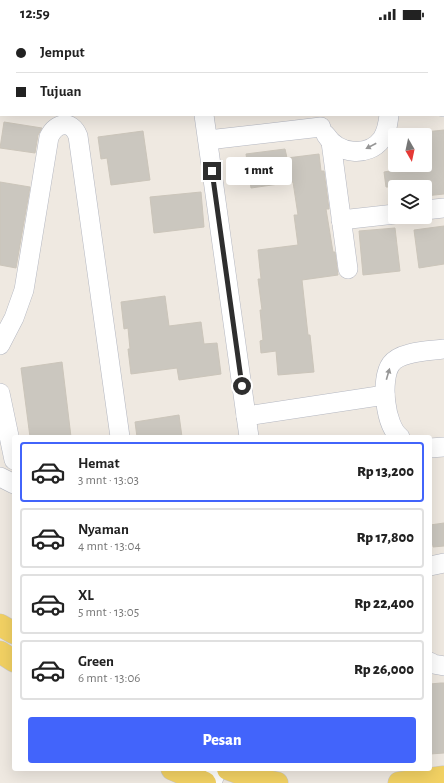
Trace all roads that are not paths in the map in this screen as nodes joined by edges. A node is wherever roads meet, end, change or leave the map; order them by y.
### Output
1 (204, 116) edge
2 (389, 116) edge
3 (324, 128) edge
4 (208, 140) junction
5 (444, 208) edge
6 (432, 209) edge
7 (388, 215) edge
8 (341, 220) junction
9 (348, 269) dead end
10 (0, 345) edge
11 (444, 349) edge
12 (0, 393) edge
13 (385, 395) junction
14 (246, 416) junction
15 (120, 435) edge
16 (249, 435) edge
17 (398, 435) edge
18 (444, 447) edge
19 (432, 448) edge
20 (12, 450) edge
21 (0, 477) edge
22 (12, 483) edge
23 (444, 563) edge
24 (432, 566) edge
25 (0, 624) edge
26 (12, 632) edge
27 (0, 652) edge
28 (12, 660) edge
29 (432, 663) edge
30 (444, 666) edge
31 (177, 771) edge
32 (216, 771) edge
33 (234, 771) edge
34 (444, 777) edge
35 (205, 783) edge
36 (212, 783) edge
37 (277, 783) edge
38 (398, 783) edge

1 - 4 street
2 -> 3 street
3 - 4 street
3 - 8 street
4 - 14 street
5 - 6 street
7 - 8 street
8 - 9 street
10 - 15 street
13 -> 11 street
12 - 20 street
13 - 14 street
13 - 17 street
14 - 16 street
18 - 19 street
21 - 22 street
23 - 24 street
25 - 26 main road
27 - 28 main road
29 - 30 street
31 - 35 main road
32 - 36 street
33 - 37 main road
34 - 38 main road

